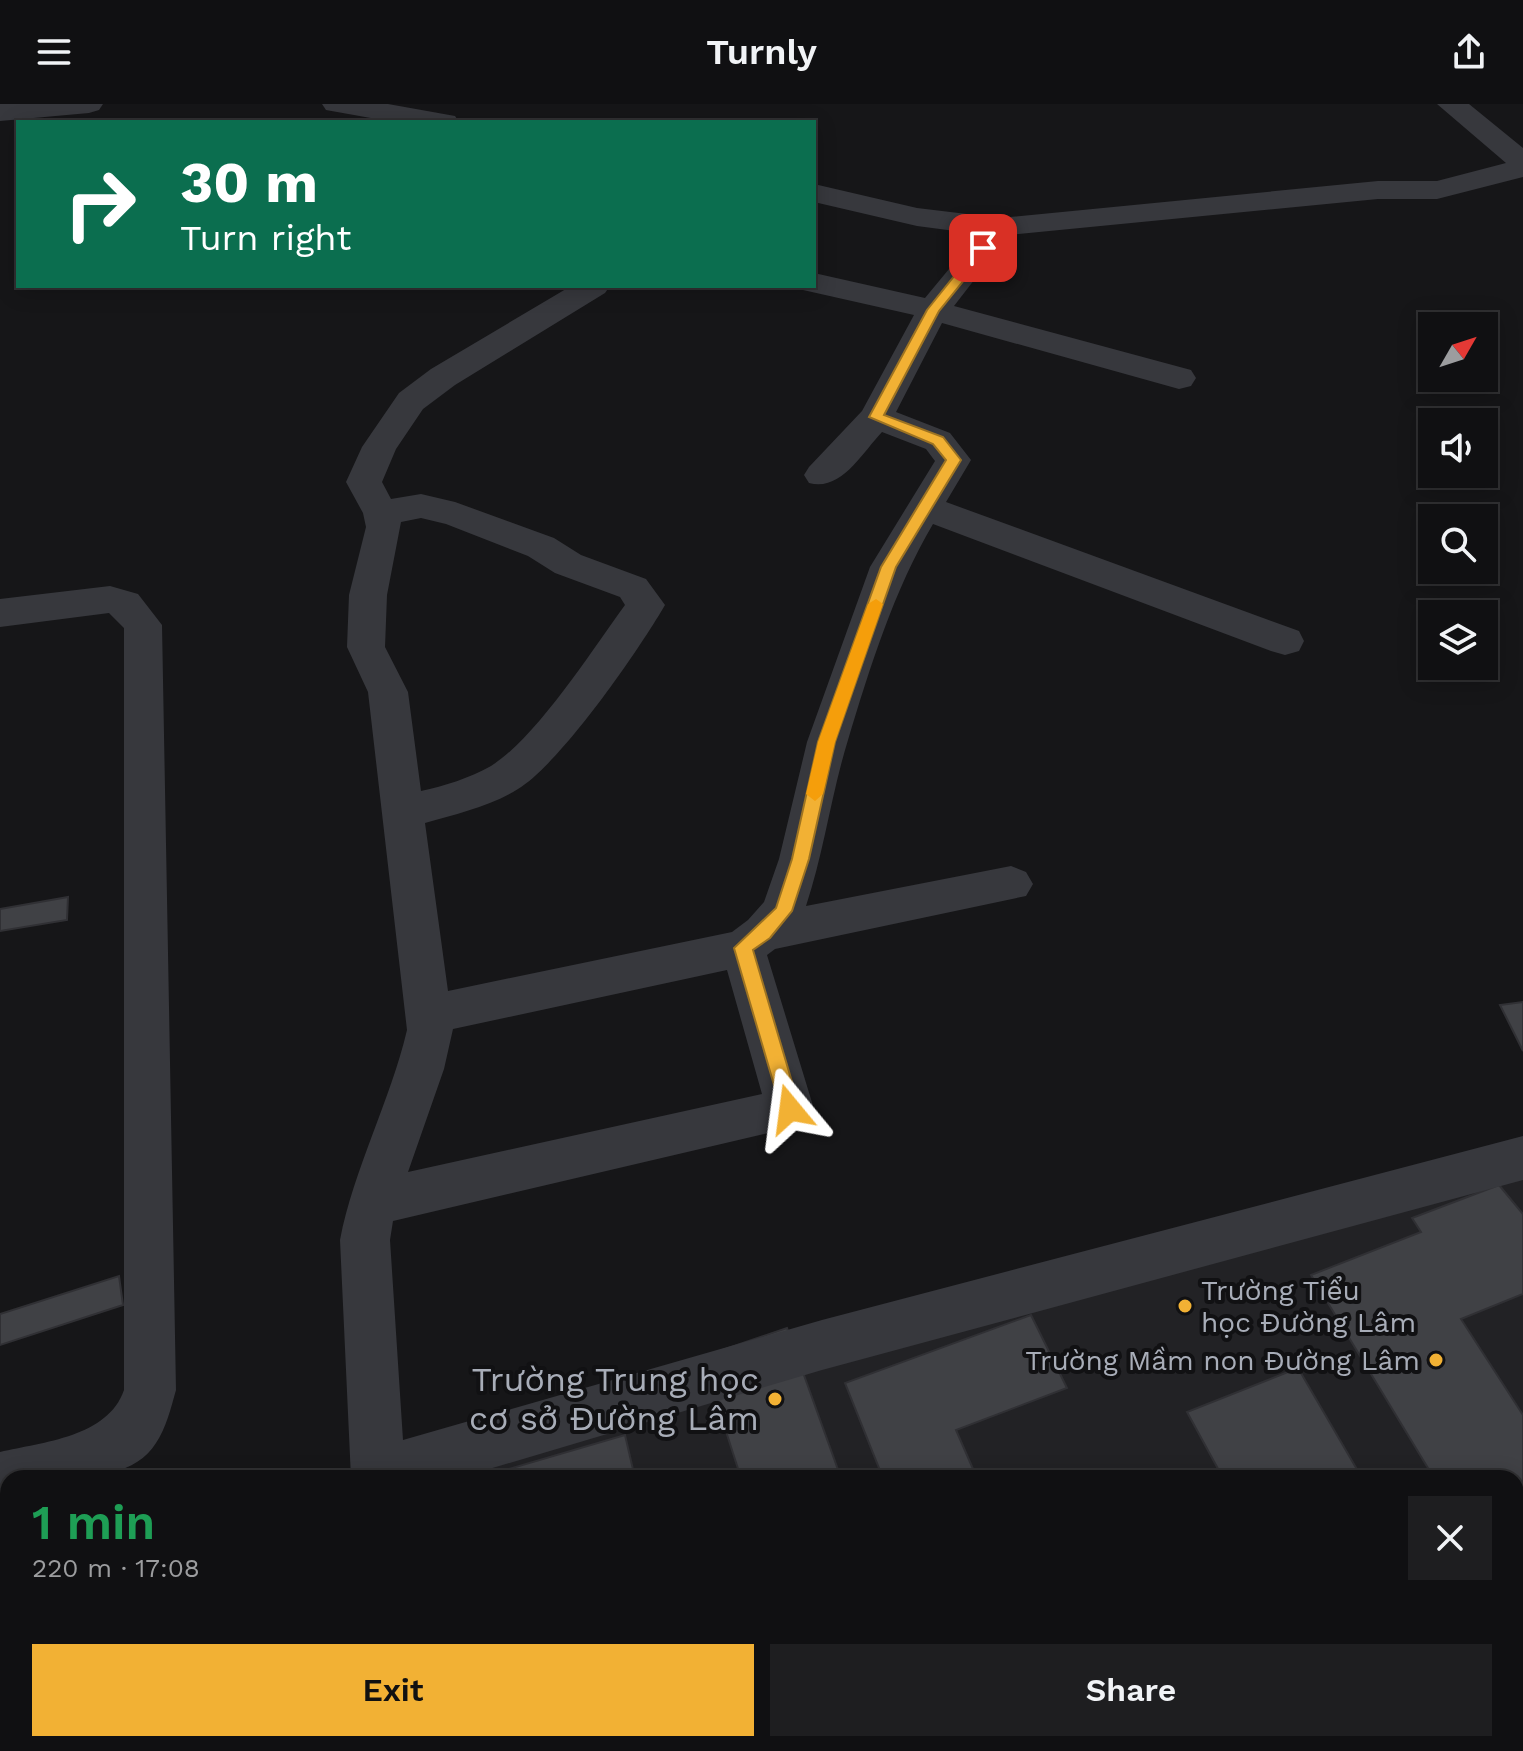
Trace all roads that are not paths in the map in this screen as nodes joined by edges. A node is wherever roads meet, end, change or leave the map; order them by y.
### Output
1 (89, 104) edge
2 (336, 104) edge
3 (1451, 104) edge
4 (0, 112) edge
5 (433, 120) edge
6 (1523, 165) edge
7 (816, 193) edge
8 (1000, 227) junction
9 (816, 283) edge
10 (591, 288) edge
11 (933, 310) junction
12 (1179, 378) dead end
13 (876, 417) junction
14 (822, 475) dead end
15 (925, 508) junction
16 (381, 513) junction
17 (0, 613) edge
18 (1285, 641) dead end
19 (403, 811) junction
20 (1011, 884) dead end
21 (753, 940) junction
22 (430, 1014) junction
23 (1523, 1158) edge
24 (372, 1203) junction
25 (38, 1470) edge
26 (378, 1470) edge
27 (402, 1470) edge

1 - 4 street
2 - 5 street
3 - 6 street
6 - 8 street
7 - 8 street
8 - 11 street
9 - 11 street
10 - 16 street
11 - 12 street
11 - 13 street
13 - 14 street
13 - 15 street
15 - 18 street
15 - 21 street
16 - 19 street
16 - 19 street
17 - 25 street
19 - 22 street
20 - 21 street
21 - 22 street
21 - 24 street
22 - 24 street
23 - 27 street
24 - 26 street

